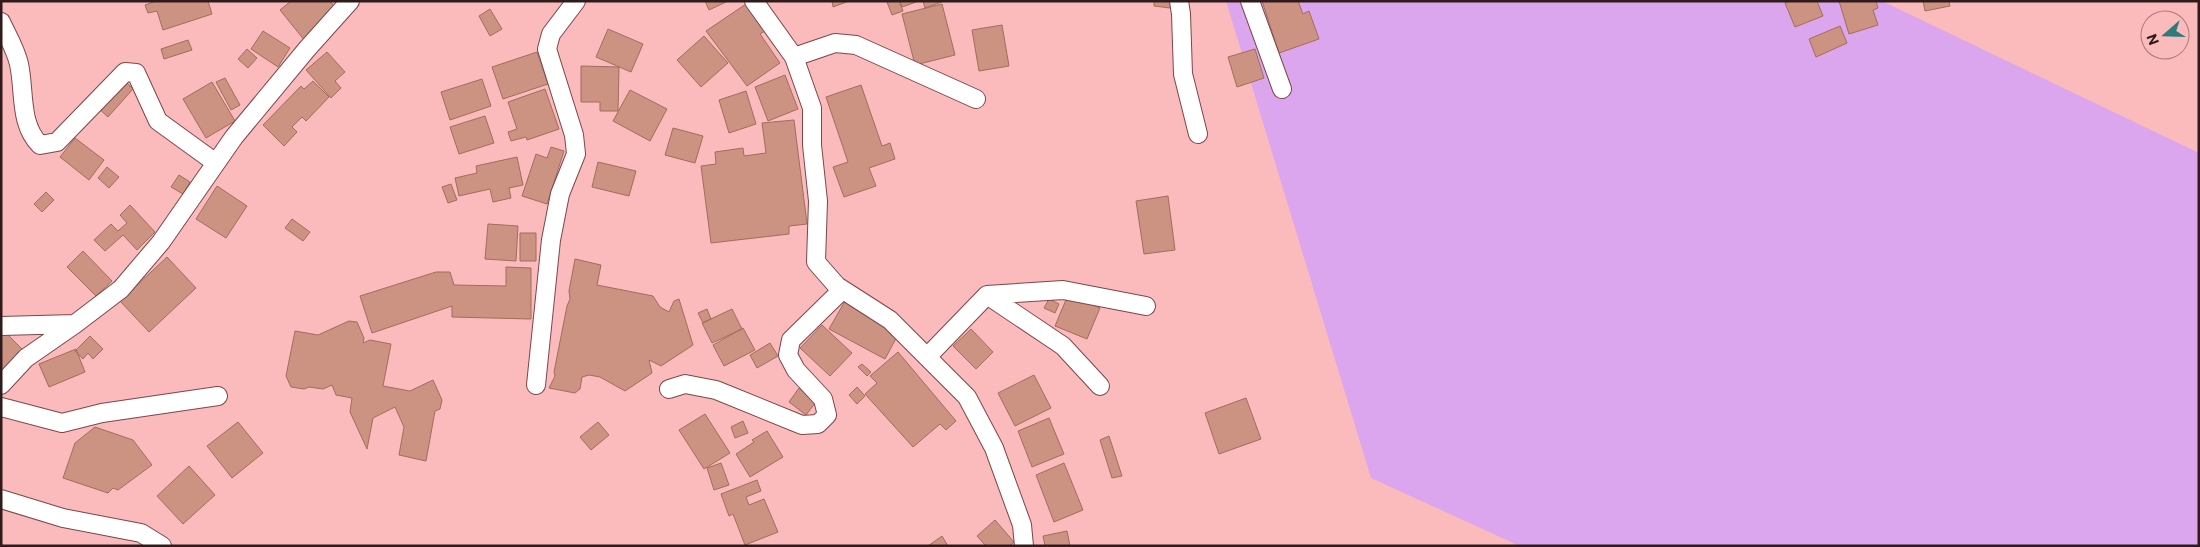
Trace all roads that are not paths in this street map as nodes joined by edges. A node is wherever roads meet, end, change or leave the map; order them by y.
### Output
1 (350, 1) edge
2 (576, 1) edge
3 (754, 1) edge
4 (1179, 1) edge
5 (1250, 1) edge
6 (1, 22) edge
7 (794, 56) junction
8 (1282, 89) dead end
9 (976, 99) dead end
10 (1198, 134) dead end
11 (216, 163) junction
12 (842, 290) junction
13 (987, 295) junction
14 (1146, 306) dead end
15 (75, 324) junction
16 (1, 326) edge
17 (927, 357) junction
18 (1, 385) edge
19 (536, 386) dead end
20 (1100, 386) dead end
21 (668, 388) dead end
22 (218, 396) dead end
23 (1, 407) edge
24 (1, 498) edge
25 (162, 546) edge
26 (1024, 546) edge

1 - 11 street
2 - 19 street
3 - 7 street
4 - 10 street
5 - 8 street
6 - 11 street
7 - 9 street
7 - 12 street
11 - 15 street
12 - 17 street
12 - 21 street
13 - 14 street
13 - 17 street
13 - 20 street
15 - 16 street
15 - 18 street
17 - 26 street
22 - 23 street
24 - 25 street

